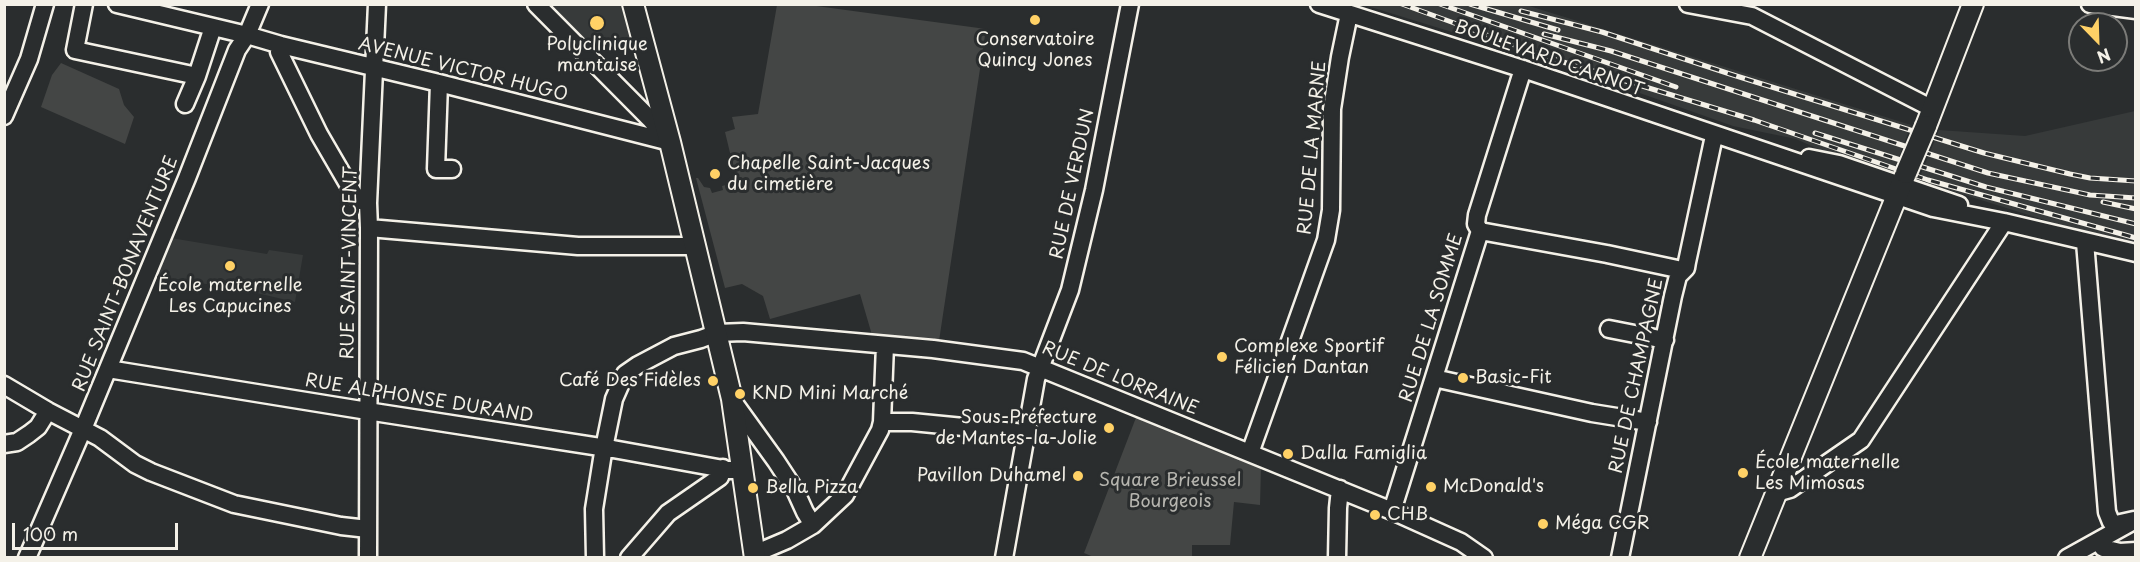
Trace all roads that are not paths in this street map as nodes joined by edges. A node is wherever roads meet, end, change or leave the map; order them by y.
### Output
1 (45, 4) edge
2 (84, 4) edge
3 (117, 4) edge
4 (260, 4) edge
5 (377, 4) edge
6 (537, 4) edge
7 (633, 4) edge
8 (1130, 4) edge
9 (1319, 4) edge
10 (1688, 4) edge
11 (1972, 4) edge
12 (2090, 4) edge
13 (1753, 10) edge
14 (2136, 12) edge
15 (1349, 14) junction
16 (213, 27) junction
17 (247, 35) junction
18 (281, 45) junction
19 (375, 68) junction
20 (1523, 69) junction
21 (197, 76) junction
22 (439, 83) junction
23 (185, 104) dead end
24 (642, 111) junction
25 (4, 116) edge
26 (1929, 118) junction
27 (633, 132) junction
28 (1714, 136) junction
29 (670, 142) junction
30 (452, 169) dead end
31 (1901, 185) junction
32 (368, 203) junction
33 (2004, 222) junction
34 (369, 228) junction
35 (1480, 231) junction
36 (2085, 242) junction
37 (695, 246) junction
38 (2136, 253) edge
39 (1682, 270) junction
40 (1609, 329) dead end
41 (717, 333) junction
42 (1665, 340) junction
43 (885, 345) junction
44 (1041, 368) junction
45 (108, 369) junction
46 (1434, 378) junction
47 (4, 385) edge
48 (732, 399) junction
49 (48, 411) junction
50 (368, 411) junction
51 (882, 422) junction
52 (1648, 422) junction
53 (83, 429) junction
54 (1025, 433) junction
55 (4, 444) edge
56 (604, 448) junction
57 (1250, 453) junction
58 (732, 469) junction
59 (1340, 489) junction
60 (1776, 493) junction
61 (1392, 511) junction
62 (2135, 519) edge
63 (813, 525) junction
64 (368, 529) junction
65 (2099, 549) edge
66 (2136, 551) edge
67 (754, 556) edge
68 (27, 558) edge
69 (368, 558) edge
70 (595, 558) edge
71 (629, 558) edge
72 (1004, 558) edge
73 (1337, 558) edge
74 (1484, 558) edge
75 (1620, 558) edge
76 (1750, 558) edge
77 (2067, 558) edge

1 - 25 street
2 - 21 street
3 - 16 street, AVENUE VICTOR HUGO
4 - 17 street, RUE SAINT-BONAVENTURE
5 - 19 street, RUE SAINT-VINCENT
6 - 24 street
7 - 29 main road
8 - 44 street, RUE DE VERDUN
9 - 15 street, BOULEVARD CARNOT
10 - 13 street
11 - 26 main road
12 - 14 street
13 - 26 street
15 - 20 street, BOULEVARD CARNOT
15 - 57 street, RUE DE LA MARNE
16 - 17 street, AVENUE VICTOR HUGO
16 - 21 street
17 - 18 street, AVENUE VICTOR HUGO
17 - 45 street, RUE SAINT-BONAVENTURE
18 - 19 street, AVENUE VICTOR HUGO
18 - 32 street
19 - 22 street, AVENUE VICTOR HUGO
19 - 32 street, RUE SAINT-VINCENT
20 - 28 street, BOULEVARD CARNOT
20 - 35 street, RUE DE LA SOMME
21 - 23 street
22 - 27 street, AVENUE VICTOR HUGO
22 - 30 street
24 - 27 street
24 - 29 street
26 - 31 main road, bridge
27 - 29 street, AVENUE VICTOR HUGO
28 - 31 street, BOULEVARD CARNOT
28 - 39 street, RUE DE CHAMPAGNE
29 - 37 main road
31 - 33 street, BOULEVARD CARNOT
31 - 60 main road
32 - 34 street, RUE SAINT-VINCENT
33 - 36 street, BOULEVARD CARNOT
33 - 60 street
34 - 37 street
34 - 50 street, RUE SAINT-VINCENT
35 - 39 street
35 - 46 street, RUE DE LA SOMME
36 - 38 street, BOULEVARD CARNOT
36 - 62 street
37 - 41 main road
39 - 42 street, RUE DE CHAMPAGNE
40 - 42 street
41 - 43 street, RUE DE LORRAINE
41 - 48 main road
41 - 56 street, RUE DE LORRAINE
42 - 52 street, RUE DE CHAMPAGNE
43 - 44 street, RUE DE LORRAINE
43 - 51 street
44 - 54 street, RUE DE VERDUN
44 - 57 street, RUE DE LORRAINE
45 - 50 street, RUE ALPHONSE DURAND
45 - 53 street, RUE SAINT-BONAVENTURE
46 - 52 street
46 - 61 street, RUE DE LA SOMME
47 - 49 street
48 - 58 main road
48 - 63 street
49 - 53 street
49 - 55 street
50 - 56 street, RUE ALPHONSE DURAND
50 - 64 street, RUE SAINT-VINCENT
51 - 54 street
51 - 63 street
52 - 75 street, RUE DE CHAMPAGNE
53 - 64 street
53 - 68 street, RUE SAINT-BONAVENTURE
54 - 72 street, RUE DE VERDUN
56 - 58 street, RUE ALPHONSE DURAND
56 - 70 street, RUE DE LORRAINE
57 - 59 street, RUE DE LORRAINE
58 - 67 main road
58 - 71 street
59 - 61 street, RUE DE LORRAINE
59 - 73 street
60 - 76 main road
61 - 74 street, RUE DE LORRAINE
62 - 65 street
63 - 67 street
64 - 69 street, RUE SAINT-VINCENT
65 - 66 street
65 - 77 street

